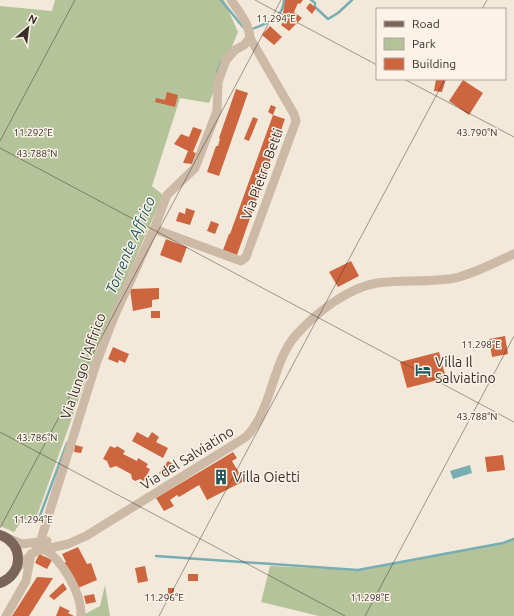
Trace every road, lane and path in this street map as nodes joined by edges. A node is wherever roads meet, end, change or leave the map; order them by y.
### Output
1 (231, 0) edge
2 (250, 38) junction
3 (154, 230) junction
4 (514, 254) edge
5 (4, 537) edge
6 (38, 549) junction
7 (17, 568) junction
8 (3, 581) edge
9 (0, 588) edge
10 (6, 616) edge
11 (81, 616) edge

1 - 2 street
2 - 3 street, Via lungo l'Affrico
2 - 3 street, Via Pietro Betti
3 - 6 street, Via lungo l'Affrico
4 - 6 street, Via del Salviatino
5 - 6 street
5 - 7 main road
6 - 7 street
6 - 10 street, Via lungo l'Affrico
6 - 11 street
7 - 8 main road
8 - 9 main road

